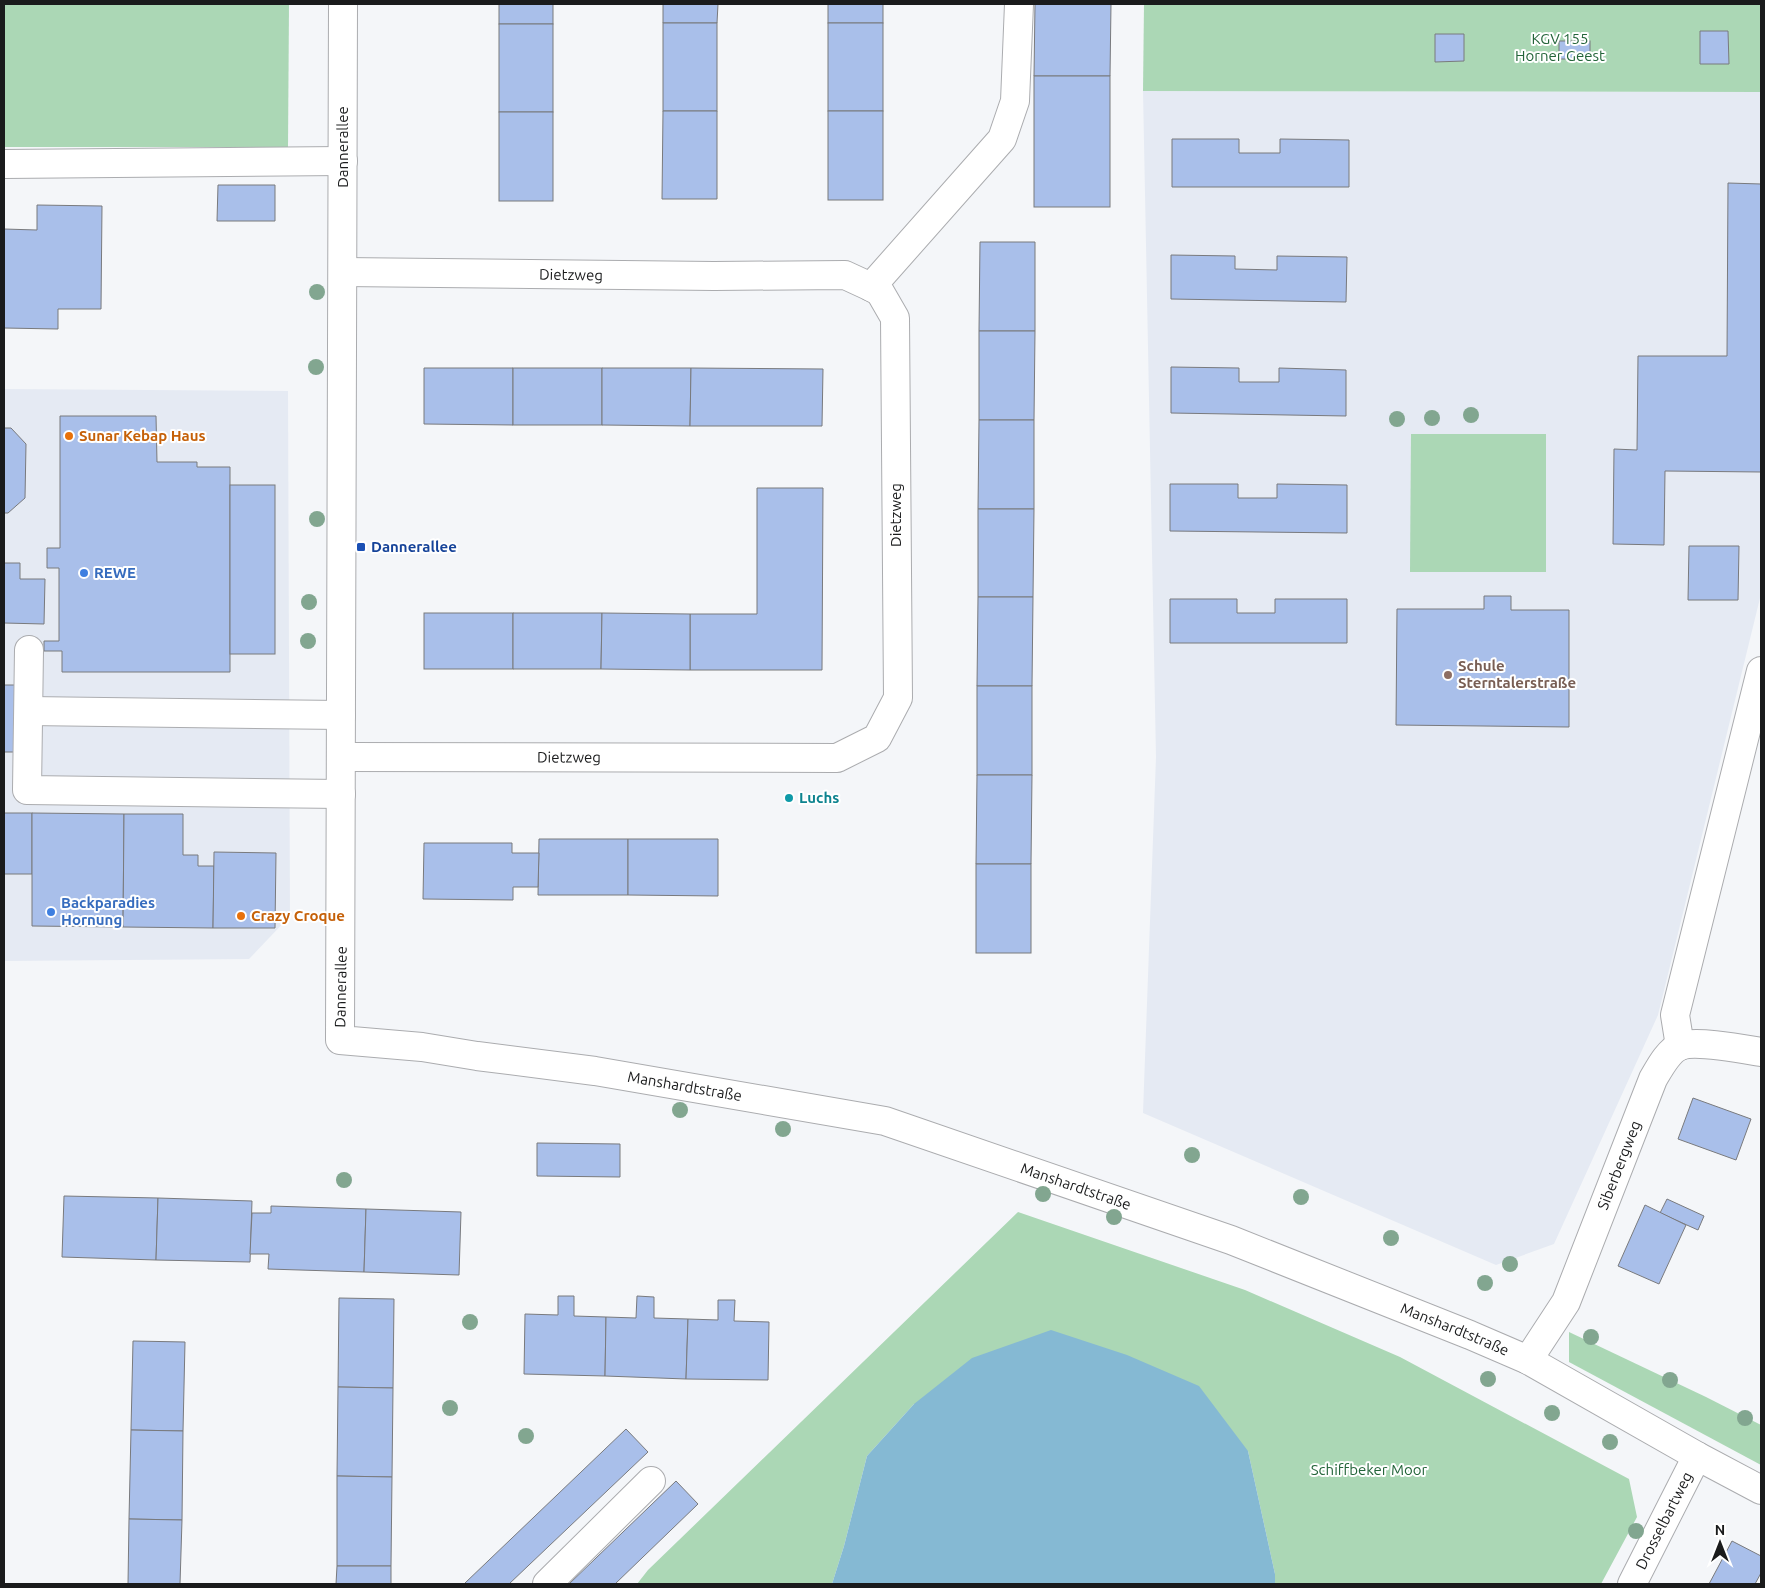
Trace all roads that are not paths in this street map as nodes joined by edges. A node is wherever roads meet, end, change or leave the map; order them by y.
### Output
1 (343, 4) edge
2 (1019, 4) edge
3 (343, 161) junction
4 (4, 164) edge
5 (343, 272) junction
6 (870, 287) junction
7 (29, 650) dead end
8 (1761, 671) edge
9 (29, 711) junction
10 (341, 715) junction
11 (341, 757) junction
12 (341, 794) junction
13 (340, 1040) joint
14 (1680, 1046) junction
15 (1761, 1052) edge
16 (1528, 1360) junction
17 (1697, 1456) junction
18 (651, 1481) dead end
19 (1761, 1490) edge
20 (548, 1584) edge
21 (1632, 1584) edge

1 - 3 street, Dannerallee
2 - 6 street
3 - 4 street
3 - 5 street, Dannerallee
5 - 6 street, Dietzweg
5 - 10 street, Dannerallee
6 - 11 street, Dietzweg
7 - 9 street
8 - 14 street
9 - 10 street
9 - 12 street
10 - 11 street, Dannerallee
11 - 12 street, Dannerallee
12 - 13 street, Dannerallee
13 - 16 street, Manshardtstraße
14 - 15 street
14 - 16 street, Siberbergweg
16 - 17 street, Manshardtstraße
17 - 19 street, Manshardtstraße
17 - 21 street, Drosselbartweg
18 - 20 street

